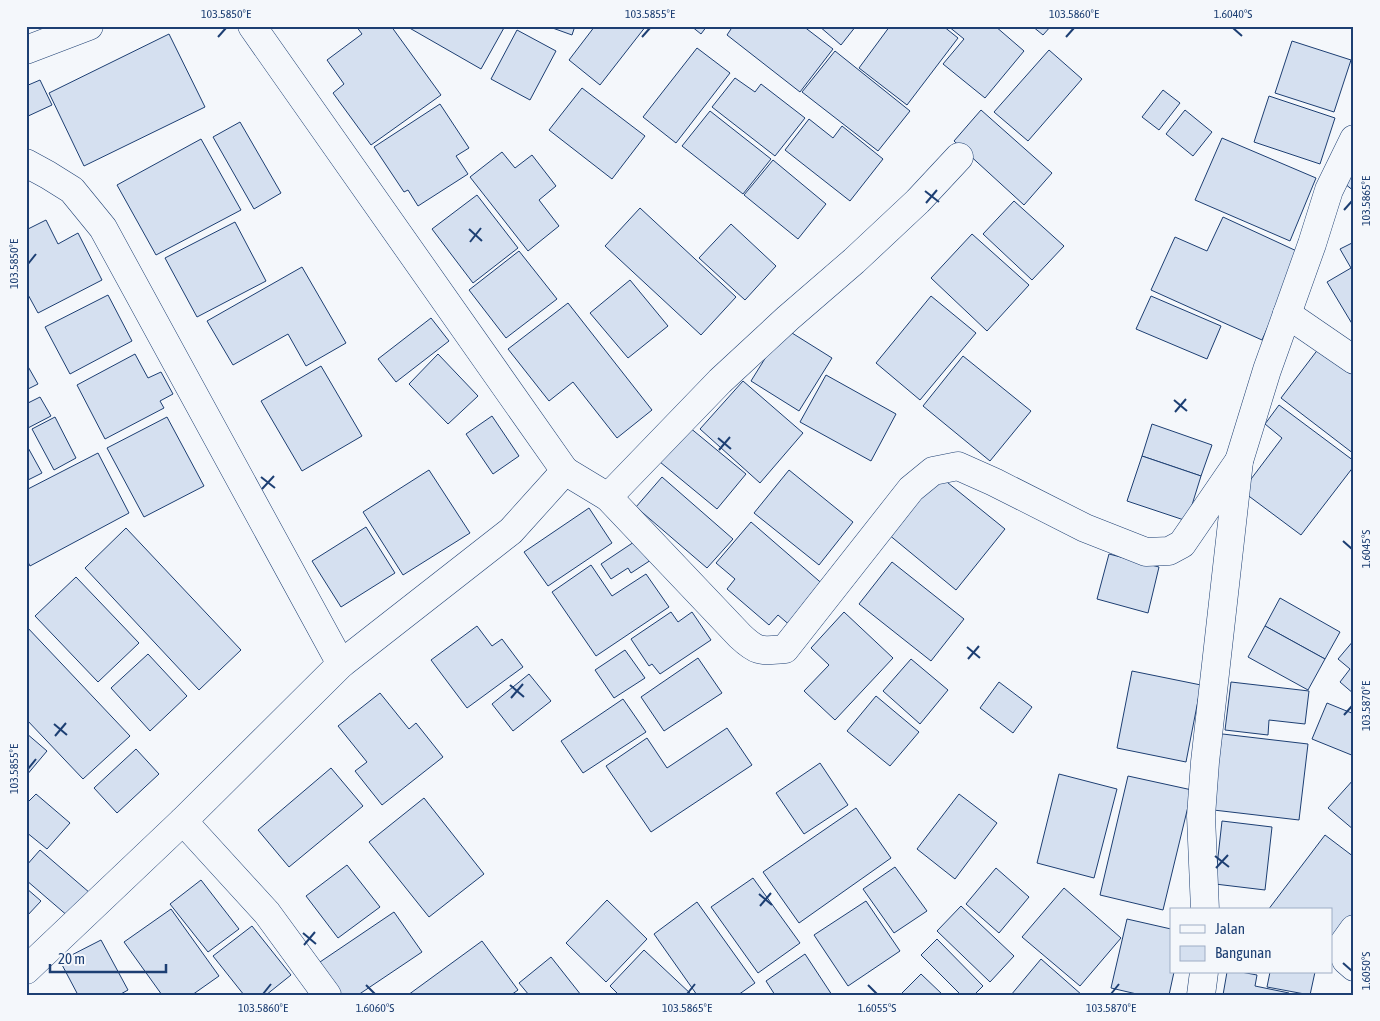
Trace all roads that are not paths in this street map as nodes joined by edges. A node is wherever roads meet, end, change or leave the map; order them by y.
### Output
1 (89, 26) edge
2 (252, 26) edge
3 (26, 50) edge
4 (1354, 139) edge
5 (959, 158) dead end
6 (26, 163) edge
7 (1287, 314) junction
8 (1354, 360) edge
9 (1239, 461) junction
10 (565, 471) junction
11 (608, 497) junction
12 (341, 664) junction
13 (183, 821) junction
14 (1205, 908) edge
15 (1354, 929) edge
16 (31, 959) edge
17 (1354, 967) edge
18 (1204, 974) edge
19 (327, 995) edge
20 (1202, 995) edge

1 - 3 street
2 - 10 street
4 - 7 street
5 - 11 street
6 - 12 street
7 - 8 street
7 - 9 street
9 - 11 street
9 - 14 street
10 - 11 street
10 - 12 street
12 - 13 street
13 - 16 street
13 - 19 street
15 - 17 street
18 - 20 street

